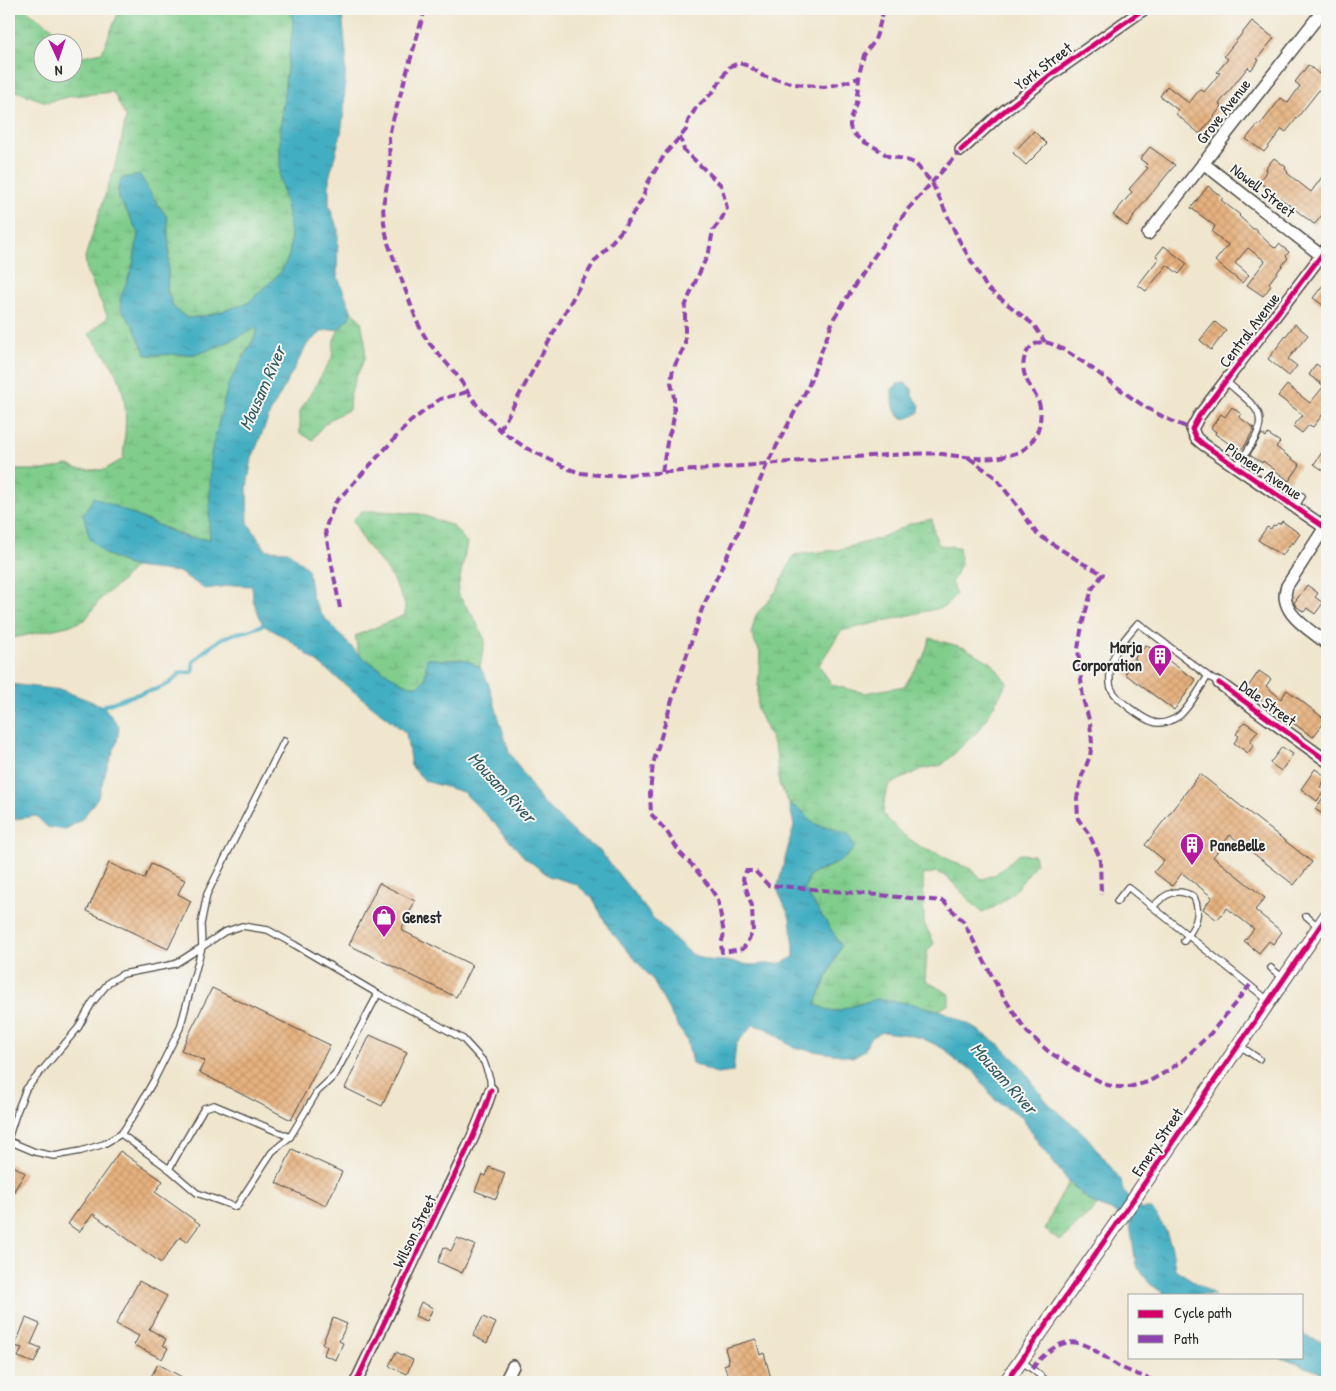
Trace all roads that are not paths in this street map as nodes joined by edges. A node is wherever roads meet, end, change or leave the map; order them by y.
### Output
1 (1144, 9) edge
2 (1324, 9) edge
3 (961, 150) dead end
4 (1203, 163) junction
5 (1148, 234) dead end
6 (1325, 255) edge
7 (1226, 381) junction
8 (1192, 428) joint
9 (1236, 467) junction
10 (1302, 496) dead end
11 (1295, 507) junction
12 (1326, 527) edge
13 (1327, 644) edge
14 (1208, 676) junction
15 (1219, 684) joint
16 (284, 741) dead end
17 (1327, 761) edge
18 (1117, 901) dead end
19 (1153, 907) junction
20 (1306, 916) dead end
21 (1323, 921) edge
22 (1186, 938) junction
23 (202, 947) junction
24 (1271, 968) dead end
25 (1284, 978) junction
26 (378, 994) junction
27 (1269, 1001) junction
28 (1239, 1045) junction
29 (1259, 1059) dead end
30 (491, 1090) joint
31 (121, 1134) junction
32 (9, 1136) edge
33 (290, 1137) junction
34 (9, 1142) edge
35 (170, 1169) junction
36 (1021, 1361) junction
37 (513, 1366) dead end
38 (356, 1382) edge
39 (505, 1382) edge
40 (1006, 1382) edge
41 (1048, 1382) edge

1 - 3 street, York Street
2 - 4 street, Grove Avenue
4 - 5 street, Grove Avenue
4 - 6 street, Nowell Street
6 - 7 street, Central Avenue
7 - 8 street, Central Avenue
7 - 9 lane
8 - 9 street, Pioneer Avenue
9 - 11 street, Pioneer Avenue
10 - 11 lane
11 - 12 street, Pioneer Avenue
12 - 13 street
14 - 14 lane
14 - 15 lane
15 - 17 street, Dale Street
16 - 23 lane
18 - 19 lane
19 - 22 lane
19 - 22 lane
20 - 21 lane
21 - 25 street, Emery Street
22 - 27 lane
23 - 26 lane
23 - 31 lane
23 - 32 lane
24 - 25 lane
25 - 27 street, Emery Street
26 - 30 lane
26 - 33 lane
27 - 28 street, Emery Street
28 - 29 lane
28 - 36 street, Emery Street
30 - 38 street, Wilson Street
31 - 34 lane
31 - 35 lane
33 - 35 lane
33 - 35 lane
36 - 40 street, Emery Street
36 - 41 lane
37 - 39 street

